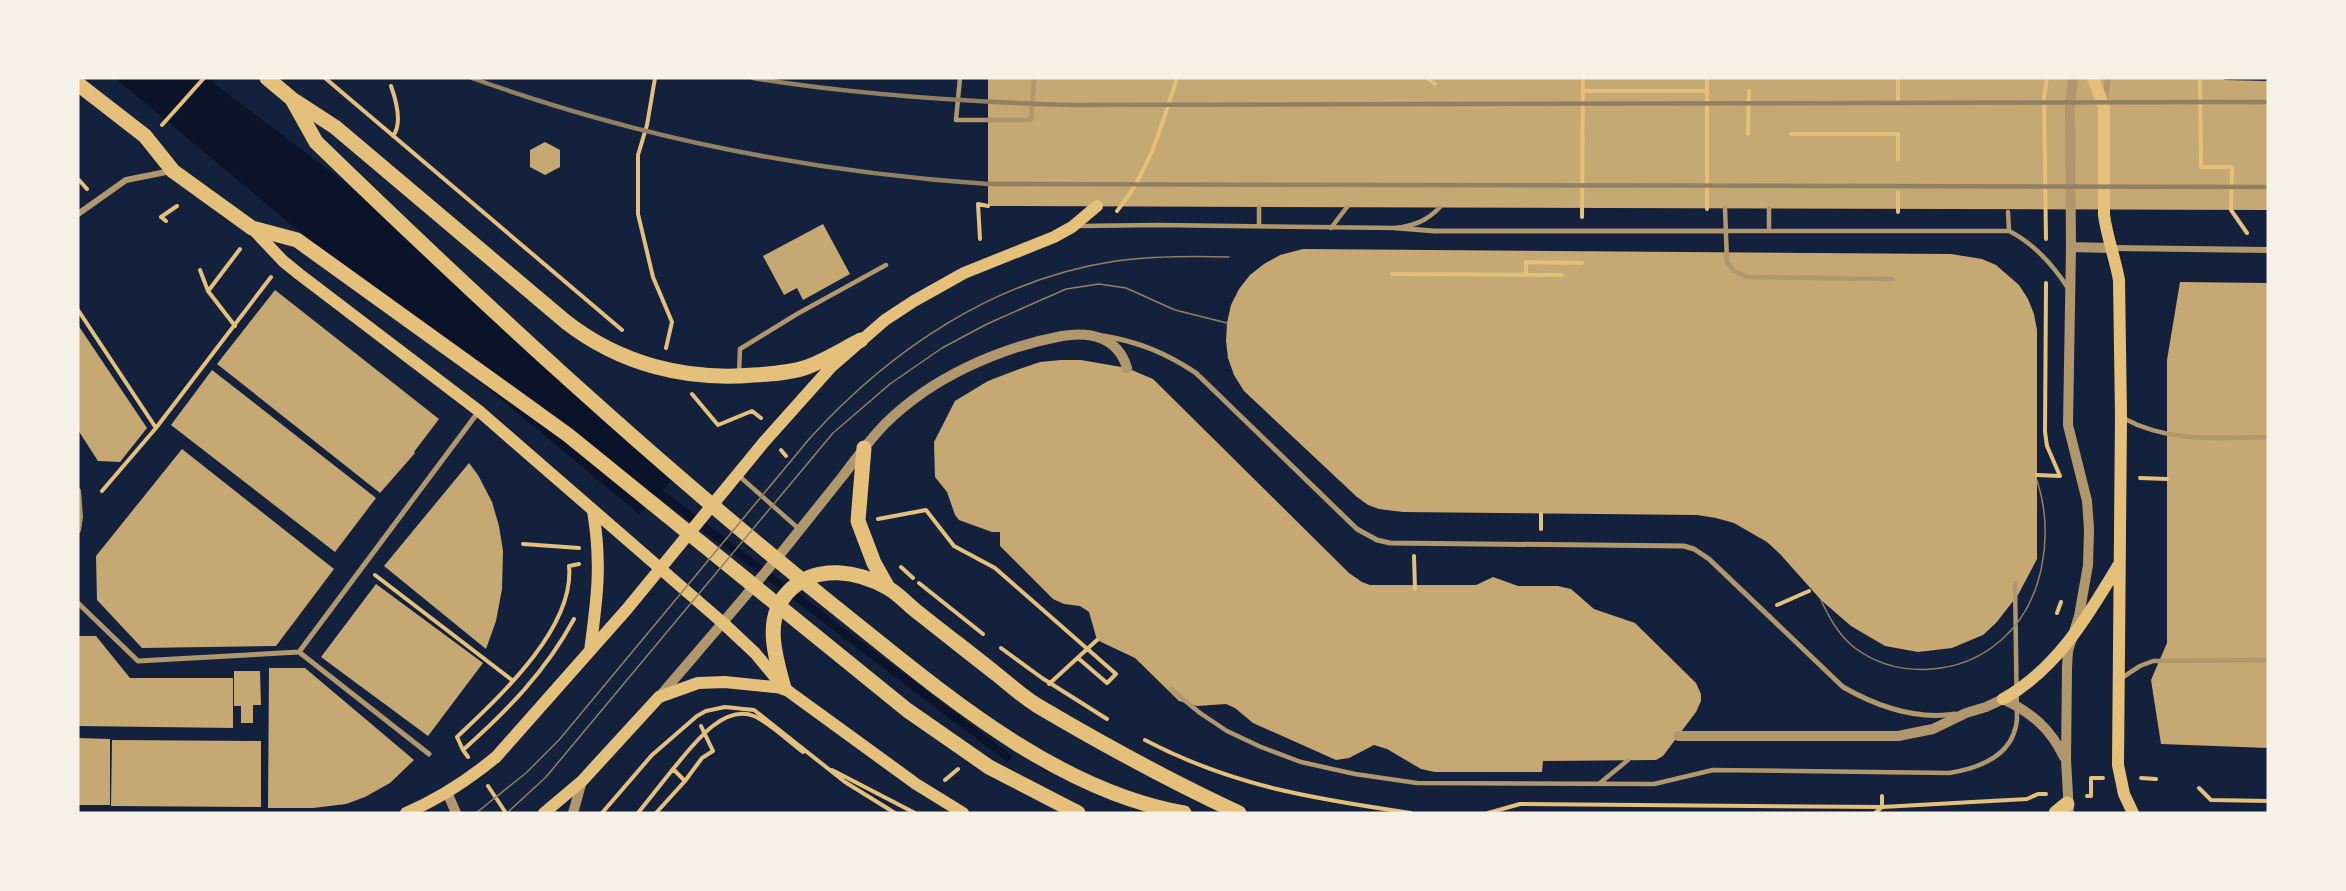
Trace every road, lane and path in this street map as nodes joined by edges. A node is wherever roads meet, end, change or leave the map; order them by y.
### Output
1 (204, 78) edge
2 (267, 78) edge
3 (325, 78) edge
4 (655, 78) edge
5 (960, 78) edge
6 (1034, 78) edge
7 (1177, 78) edge
8 (1427, 78) edge
9 (1583, 78) edge
10 (1707, 78) edge
11 (1898, 78) edge
12 (2073, 78) edge
13 (2093, 78) edge
14 (2108, 78) edge
15 (2200, 78) edge
16 (78, 84) edge
17 (1436, 84) dead end
18 (391, 86) dead end
19 (1583, 91) junction
20 (1707, 91) junction
21 (1749, 91) dead end
22 (292, 99) junction
23 (1898, 102) dead end
24 (1534, 104) dead end
25 (1583, 104) junction
26 (2104, 107) junction
27 (165, 122) dead end
28 (1748, 134) dead end
29 (1791, 134) dead end
30 (393, 136) junction
31 (1898, 159) dead end
32 (173, 171) junction
33 (1898, 193) dead end
34 (177, 206) dead end
35 (988, 206) dead end
36 (1097, 206) dead end
37 (1259, 207) dead end
38 (1347, 207) dead end
39 (1440, 207) dead end
40 (1725, 208) dead end
41 (1769, 208) dead end
42 (2231, 210) dead end
43 (1117, 212) dead end
44 (1898, 212) dead end
45 (2008, 212) dead end
46 (78, 214) edge
47 (166, 221) dead end
48 (1259, 226) junction
49 (1072, 227) junction
50 (252, 228) junction
51 (1331, 228) junction
52 (1397, 228) junction
53 (1582, 231) junction
54 (1707, 231) junction
55 (1726, 231) junction
56 (1769, 231) junction
57 (2008, 231) junction
58 (980, 239) dead end
59 (2071, 248) junction
60 (2111, 248) junction
61 (240, 249) dead end
62 (2268, 250) edge
63 (1582, 263) dead end
64 (886, 265) dead end
65 (200, 270) dead end
66 (1392, 274) dead end
67 (1527, 274) junction
68 (1562, 275) dead end
69 (271, 277) dead end
70 (1893, 279) dead end
71 (208, 291) junction
72 (2070, 291) junction
73 (78, 310) edge
74 (609, 319) dead end
75 (235, 326) junction
76 (1095, 335) junction
77 (861, 340) junction
78 (666, 349) dead end
79 (1126, 368) dead end
80 (738, 377) junction
81 (685, 386) dead end
82 (479, 411) junction
83 (2121, 416) junction
84 (762, 419) dead end
85 (156, 428) junction
86 (2268, 437) edge
87 (864, 448) junction
88 (738, 475) junction
89 (78, 490) edge
90 (102, 491) dead end
91 (593, 511) junction
92 (888, 518) dead end
93 (878, 519) dead end
94 (878, 527) dead end
95 (799, 529) junction
96 (78, 530) edge
97 (523, 544) dead end
98 (1414, 544) junction
99 (584, 549) dead end
100 (894, 560) dead end
101 (584, 563) dead end
102 (2120, 563) junction
103 (364, 566) junction
104 (661, 569) junction
105 (2015, 583) dead end
106 (888, 588) junction
107 (1415, 589) dead end
108 (1809, 591) dead end
109 (78, 603) edge
110 (579, 610) dead end
111 (1762, 610) junction
112 (723, 623) junction
113 (2072, 635) junction
114 (987, 637) dead end
115 (996, 644) dead end
116 (590, 651) junction
117 (299, 652) junction
118 (1078, 658) dead end
119 (2268, 660) edge
120 (512, 680) junction
121 (2119, 680) junction
122 (784, 688) junction
123 (1171, 689) dead end
124 (659, 697) junction
125 (723, 697) dead end
126 (2003, 699) junction
127 (725, 707) junction
128 (1966, 712) junction
129 (504, 713) dead end
130 (727, 717) dead end
131 (1116, 724) dead end
132 (701, 726) dead end
133 (1678, 736) dead end
134 (1140, 737) dead end
135 (463, 750) dead end
136 (429, 754) dead end
137 (1628, 760) dead end
138 (2066, 760) junction
139 (673, 769) junction
140 (2120, 778) junction
141 (2156, 779) dead end
142 (582, 781) junction
143 (685, 781) junction
144 (1600, 783) junction
145 (2199, 788) dead end
146 (447, 792) junction
147 (1882, 796) dead end
148 (2268, 801) edge
149 (2064, 806) edge
150 (1882, 807) junction
151 (406, 813) edge
152 (456, 813) edge
153 (544, 813) edge
154 (573, 813) edge
155 (602, 813) edge
156 (638, 813) edge
157 (656, 813) edge
158 (896, 813) edge
159 (915, 813) edge
160 (963, 813) edge
161 (1078, 813) edge
162 (1184, 813) edge
163 (1239, 813) edge
164 (1411, 813) edge
165 (1488, 813) edge
166 (1875, 813) edge
167 (2133, 813) edge

1 - 27 path
2 - 22 main road
3 - 30 path
4 - 78 path
5 - 6 lane
7 - 43 path
8 - 17 path
9 - 19 path
10 - 20 path
11 - 23 path
12 - 59 street
13 - 26 main road
14 - 26 street
15 - 42 path
16 - 32 main road
18 - 30 path
19 - 20 path
19 - 25 path
20 - 54 path
21 - 28 path
22 - 80 main road
22 - 162 main road
24 - 25 path
25 - 53 path
26 - 60 main road
29 - 31 path
30 - 74 path
32 - 46 street
32 - 50 main road
33 - 44 path
34 - 47 path
35 - 58 path
36 - 49 main road
37 - 48 lane
38 - 51 lane
39 - 52 lane
40 - 55 lane
41 - 56 lane
45 - 57 lane
48 - 49 lane
48 - 51 lane
49 - 77 main road
50 - 82 main road
50 - 161 main road
51 - 52 lane
52 - 53 street
53 - 54 street
54 - 55 street
55 - 56 lane
55 - 70 lane
56 - 57 lane
57 - 72 lane
59 - 60 street
59 - 72 street
60 - 62 street
60 - 83 main road
61 - 71 path
63 - 67 path
64 - 80 lane
65 - 71 path
66 - 67 path
67 - 68 path
69 - 75 path
71 - 75 path
72 - 113 street
73 - 85 path
75 - 85 path
76 - 79 street
76 - 87 street
76 - 98 street
77 - 80 main road
77 - 88 main road
81 - 84 path
82 - 91 main road
82 - 103 street
83 - 86 lane
83 - 102 main road
85 - 90 path
87 - 95 street
87 - 106 main road
88 - 95 lane
88 - 104 main road
89 - 96 street
91 - 104 main road
91 - 116 main road
92 - 118 path
93 - 94 path
95 - 112 street
97 - 99 path
98 - 107 path
98 - 111 street
100 - 114 path
101 - 120 path
102 - 113 main road
102 - 121 main road
103 - 117 street
103 - 120 path
104 - 112 main road
104 - 116 main road
105 - 144 lane
106 - 122 main road
106 - 163 main road
108 - 111 path
109 - 117 street
110 - 129 path
111 - 128 street
112 - 122 main road
112 - 124 street
113 - 126 main road
113 - 138 street
115 - 131 path
116 - 146 main road
117 - 136 street
119 - 121 lane
120 - 135 path
121 - 140 main road
122 - 124 main road
122 - 160 main road
123 - 144 lane
124 - 142 main road
125 - 127 path
126 - 128 street
126 - 138 street
127 - 130 path
127 - 155 path
127 - 158 path
128 - 133 street
132 - 143 path
134 - 164 path
137 - 144 lane
138 - 149 street
139 - 143 path
139 - 156 path
139 - 159 path
140 - 141 path
140 - 149 path
140 - 167 main road
142 - 153 main road
142 - 154 street
143 - 157 path
145 - 148 path
146 - 151 main road
146 - 152 street
147 - 150 path
149 - 150 path
150 - 165 path
150 - 166 path

